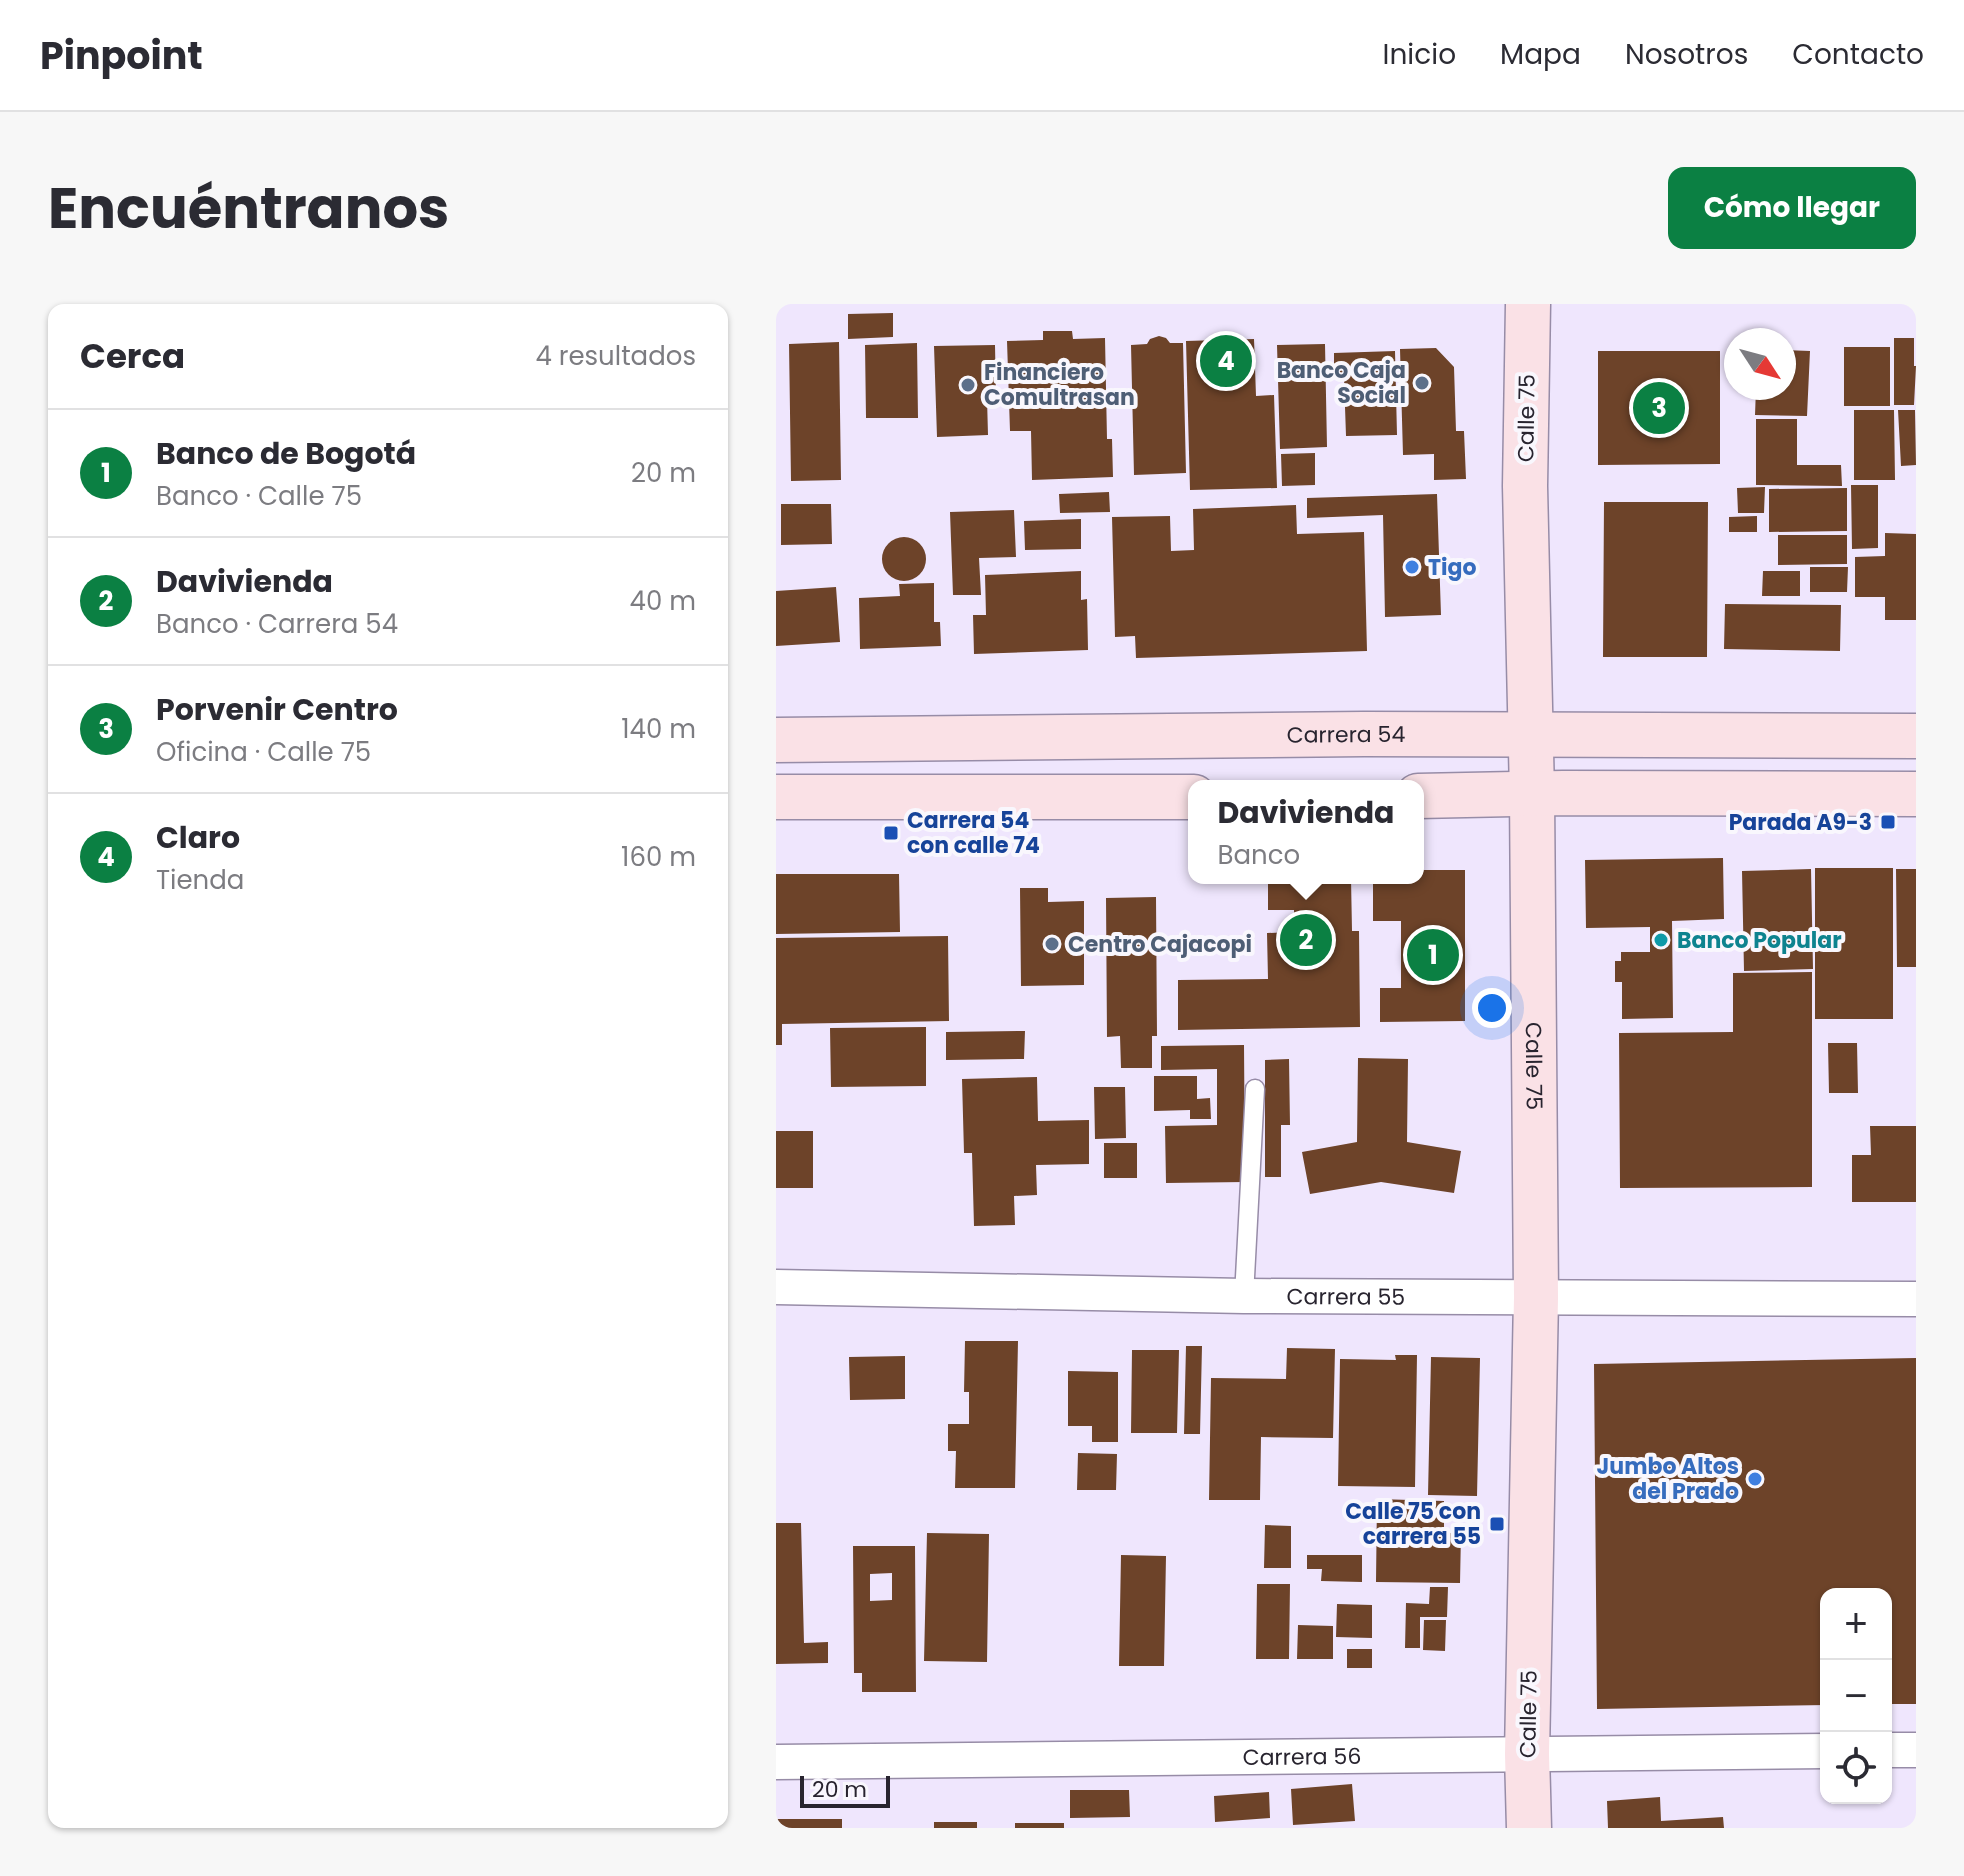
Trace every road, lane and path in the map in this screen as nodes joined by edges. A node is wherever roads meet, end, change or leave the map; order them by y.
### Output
1 (1528, 304) edge
2 (1530, 736) junction
3 (1916, 736) edge
4 (1046, 737) junction
5 (776, 740) edge
6 (1532, 794) junction
7 (1916, 794) edge
8 (1424, 796) edge
9 (776, 797) edge
10 (1048, 797) junction
11 (1188, 797) edge
12 (1255, 1089) dead end
13 (776, 1287) edge
14 (1244, 1296) junction
15 (1536, 1298) junction
16 (1916, 1299) edge
17 (1892, 1750) edge
18 (1916, 1750) edge
19 (1820, 1751) edge
20 (1527, 1754) junction
21 (776, 1762) edge
22 (1529, 1828) edge

1 - 2 main road, Calle 75
2 - 3 main road, Carrera 54
2 - 4 main road, Carrera 54
2 - 6 main road, Calle 75
4 - 5 main road, Carrera 54
4 - 10 main road
6 - 7 main road
6 - 8 main road
6 - 15 main road, Calle 75
9 - 10 main road
10 - 11 main road
12 - 14 lane
13 - 14 street, Carrera 55
14 - 15 street, Carrera 55
15 - 16 street, Carrera 55
15 - 20 main road, Calle 75
17 - 18 street
19 - 20 street, Carrera 56
20 - 21 street, Carrera 56
20 - 22 main road, Calle 75

